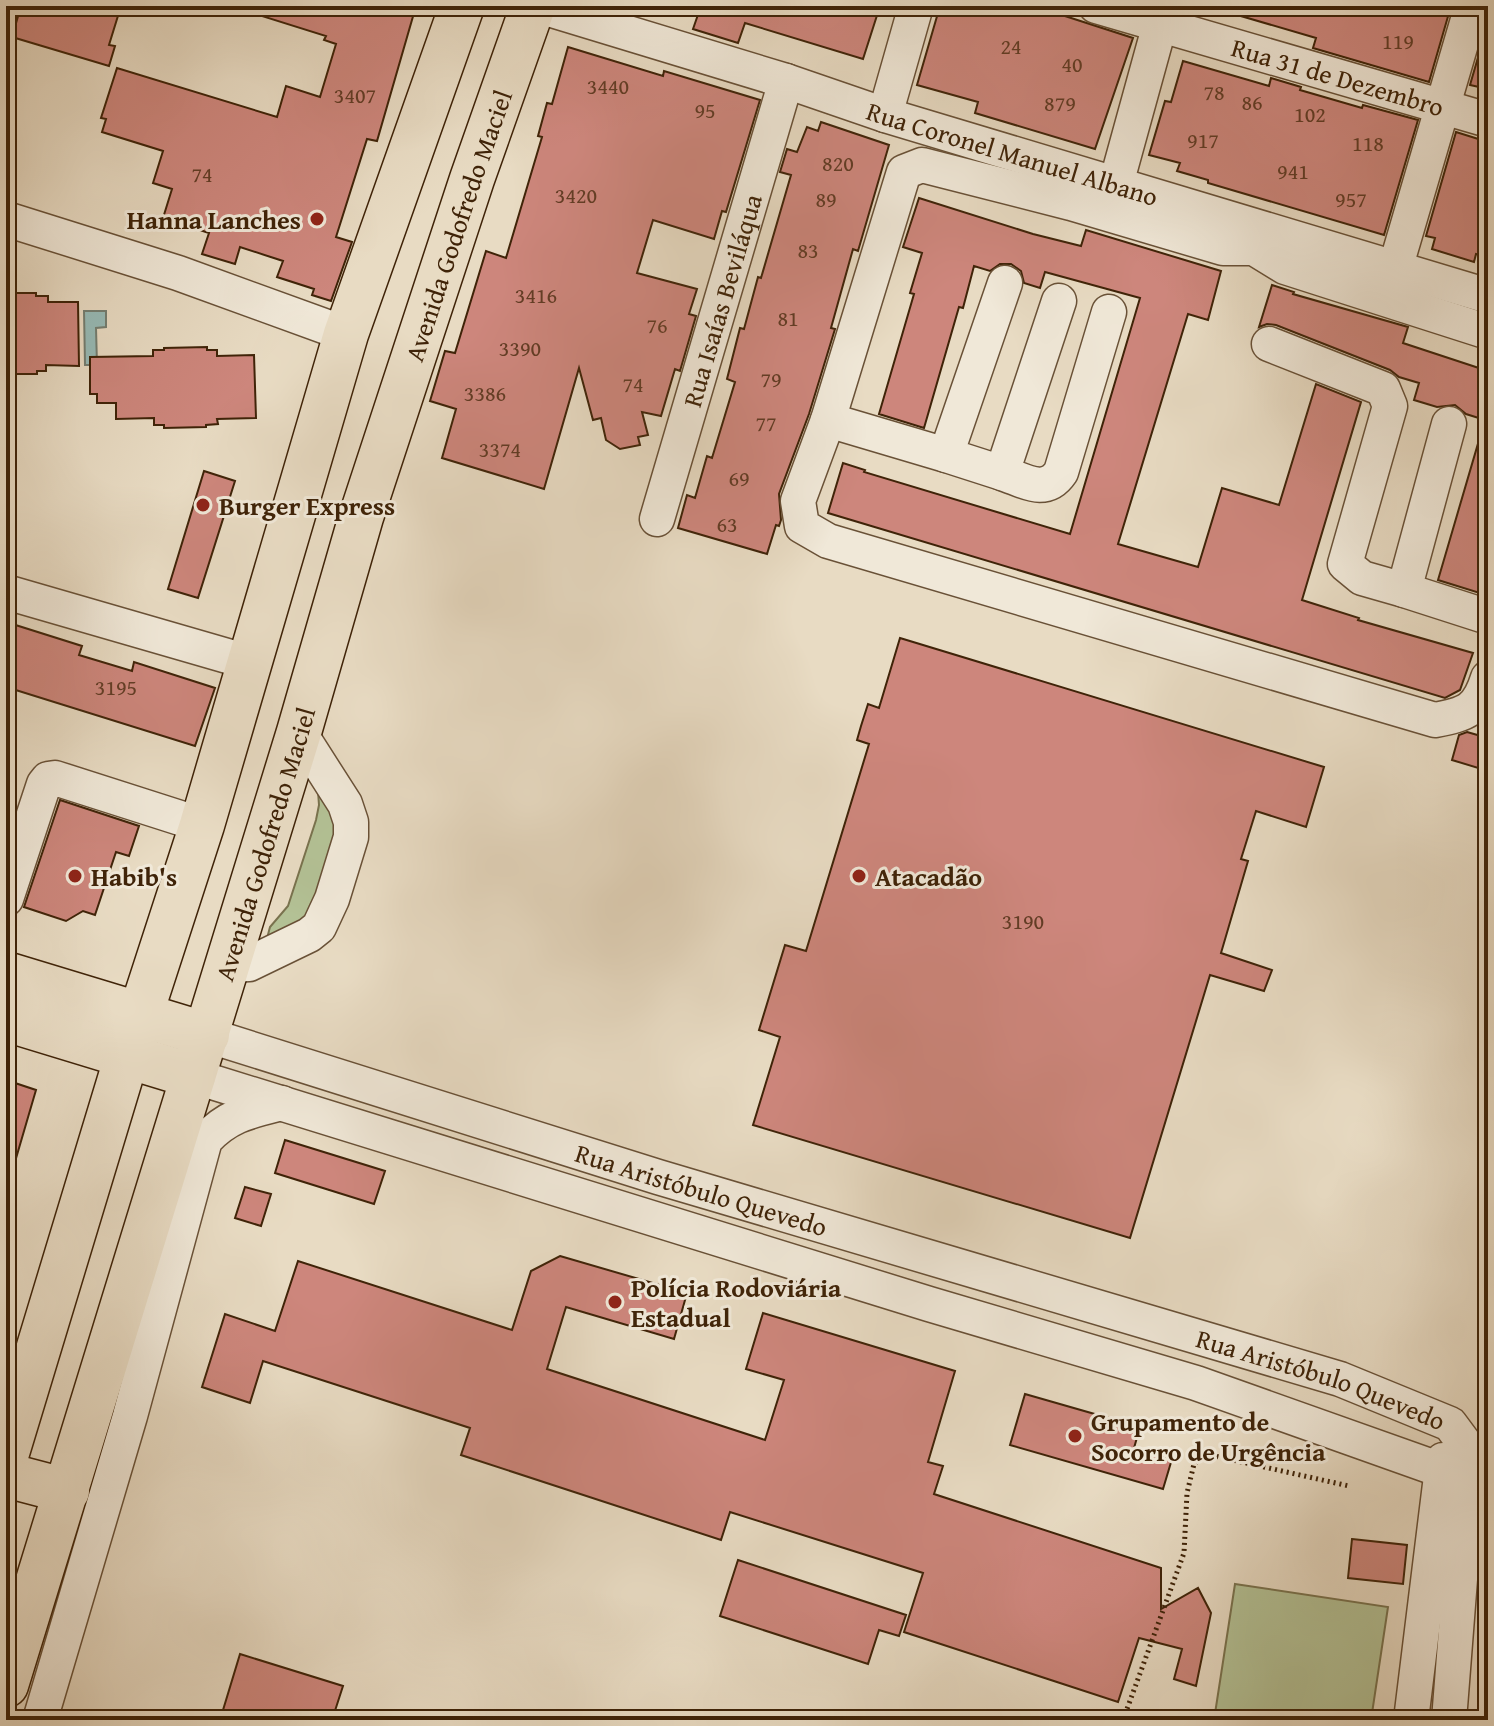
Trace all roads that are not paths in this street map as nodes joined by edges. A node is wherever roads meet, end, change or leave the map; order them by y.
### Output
1 (462, 6) edge
2 (536, 6) edge
3 (916, 6) edge
4 (1096, 6) edge
5 (1472, 6) edge
6 (590, 14) edge
7 (1162, 16) edge
8 (786, 81) junction
9 (1441, 107) junction
10 (885, 115) junction
11 (1488, 120) edge
12 (410, 154) junction
13 (472, 179) junction
14 (1116, 184) junction
15 (6, 219) edge
16 (386, 227) junction
17 (1257, 238) junction
18 (450, 250) junction
19 (1395, 269) junction
20 (1005, 283) dead end
21 (1488, 296) edge
22 (1059, 301) dead end
23 (1109, 312) dead end
24 (1488, 332) edge
25 (346, 334) junction
26 (1269, 344) dead end
27 (828, 420) junction
28 (1449, 424) dead end
29 (946, 455) junction
30 (1002, 473) junction
31 (657, 519) dead end
32 (1404, 590) junction
33 (6, 592) edge
34 (1488, 617) edge
35 (248, 662) junction
36 (1488, 678) edge
37 (299, 732) junction
38 (202, 825) junction
39 (6, 899) edge
40 (228, 965) junction
41 (6, 974) edge
42 (141, 1015) junction
43 (6, 1019) edge
44 (207, 1035) junction
45 (127, 1056) junction
46 (193, 1076) junction
47 (282, 1103) junction
48 (658, 1177) junction
49 (647, 1216) junction
50 (1209, 1340) junction
51 (1196, 1383) junction
52 (16, 1393) edge
53 (1450, 1424) junction
54 (6, 1456) edge
55 (1441, 1470) junction
56 (6, 1475) edge
57 (86, 1495) junction
58 (1470, 1514) junction
59 (12, 1641) edge
60 (6, 1685) edge
61 (40, 1720) edge
62 (1411, 1720) edge
63 (1449, 1720) edge

1 - 12 main road
2 - 6 street, Rua Coronel Manuel Albano
2 - 13 main road, Avenida Godofredo Maciel
3 - 10 street
4 - 7 street, Rua 31 de Dezembro
5 - 9 street
6 - 8 street, Rua Coronel Manuel Albano
7 - 9 street, Rua 31 de Dezembro
7 - 14 street
8 - 10 street, Rua Coronel Manuel Albano
8 - 31 street, Rua Isaías Beviláqua
9 - 11 street, Rua 31 de Dezembro
9 - 19 street
10 - 14 street, Rua Coronel Manuel Albano
12 - 13 main road
12 - 16 main road
13 - 18 main road, Avenida Godofredo Maciel
14 - 17 street, Rua Coronel Manuel Albano
15 - 25 street
16 - 18 main road
16 - 25 main road
17 - 19 street, Rua Coronel Manuel Albano
17 - 24 street
17 - 27 street
18 - 37 main road, Avenida Godofredo Maciel
19 - 21 street, Rua Coronel Manuel Albano
20 - 29 street
22 - 30 street
23 - 30 street
25 - 35 main road
26 - 32 street
27 - 29 street
27 - 36 street
28 - 32 street
29 - 30 street
32 - 34 street
33 - 35 street
35 - 38 main road
37 - 40 main road, Avenida Godofredo Maciel
37 - 40 street
38 - 39 street
38 - 42 main road
40 - 44 main road, Avenida Godofredo Maciel
41 - 42 main road
42 - 44 main road
42 - 45 main road
43 - 45 main road
44 - 46 main road, Avenida Godofredo Maciel
44 - 48 street, Rua Aristóbulo Quevedo
45 - 46 main road
45 - 52 main road
46 - 47 street, Rua Aristóbulo Quevedo
46 - 57 main road, Avenida Godofredo Maciel
47 - 49 street, Rua Aristóbulo Quevedo
47 - 57 street
48 - 49 street
48 - 50 street, Rua Aristóbulo Quevedo
49 - 51 street, Rua Aristóbulo Quevedo
50 - 51 street
50 - 53 street, Rua Aristóbulo Quevedo
51 - 55 street, Rua Aristóbulo Quevedo
52 - 54 main road
53 - 55 street
53 - 58 street, Rua Aristóbulo Quevedo
55 - 58 street, Rua Aristóbulo Quevedo
55 - 62 street
56 - 57 main road
57 - 59 main road, Avenida Godofredo Maciel
57 - 61 street
58 - 63 street
59 - 60 main road, Avenida Godofredo Maciel

